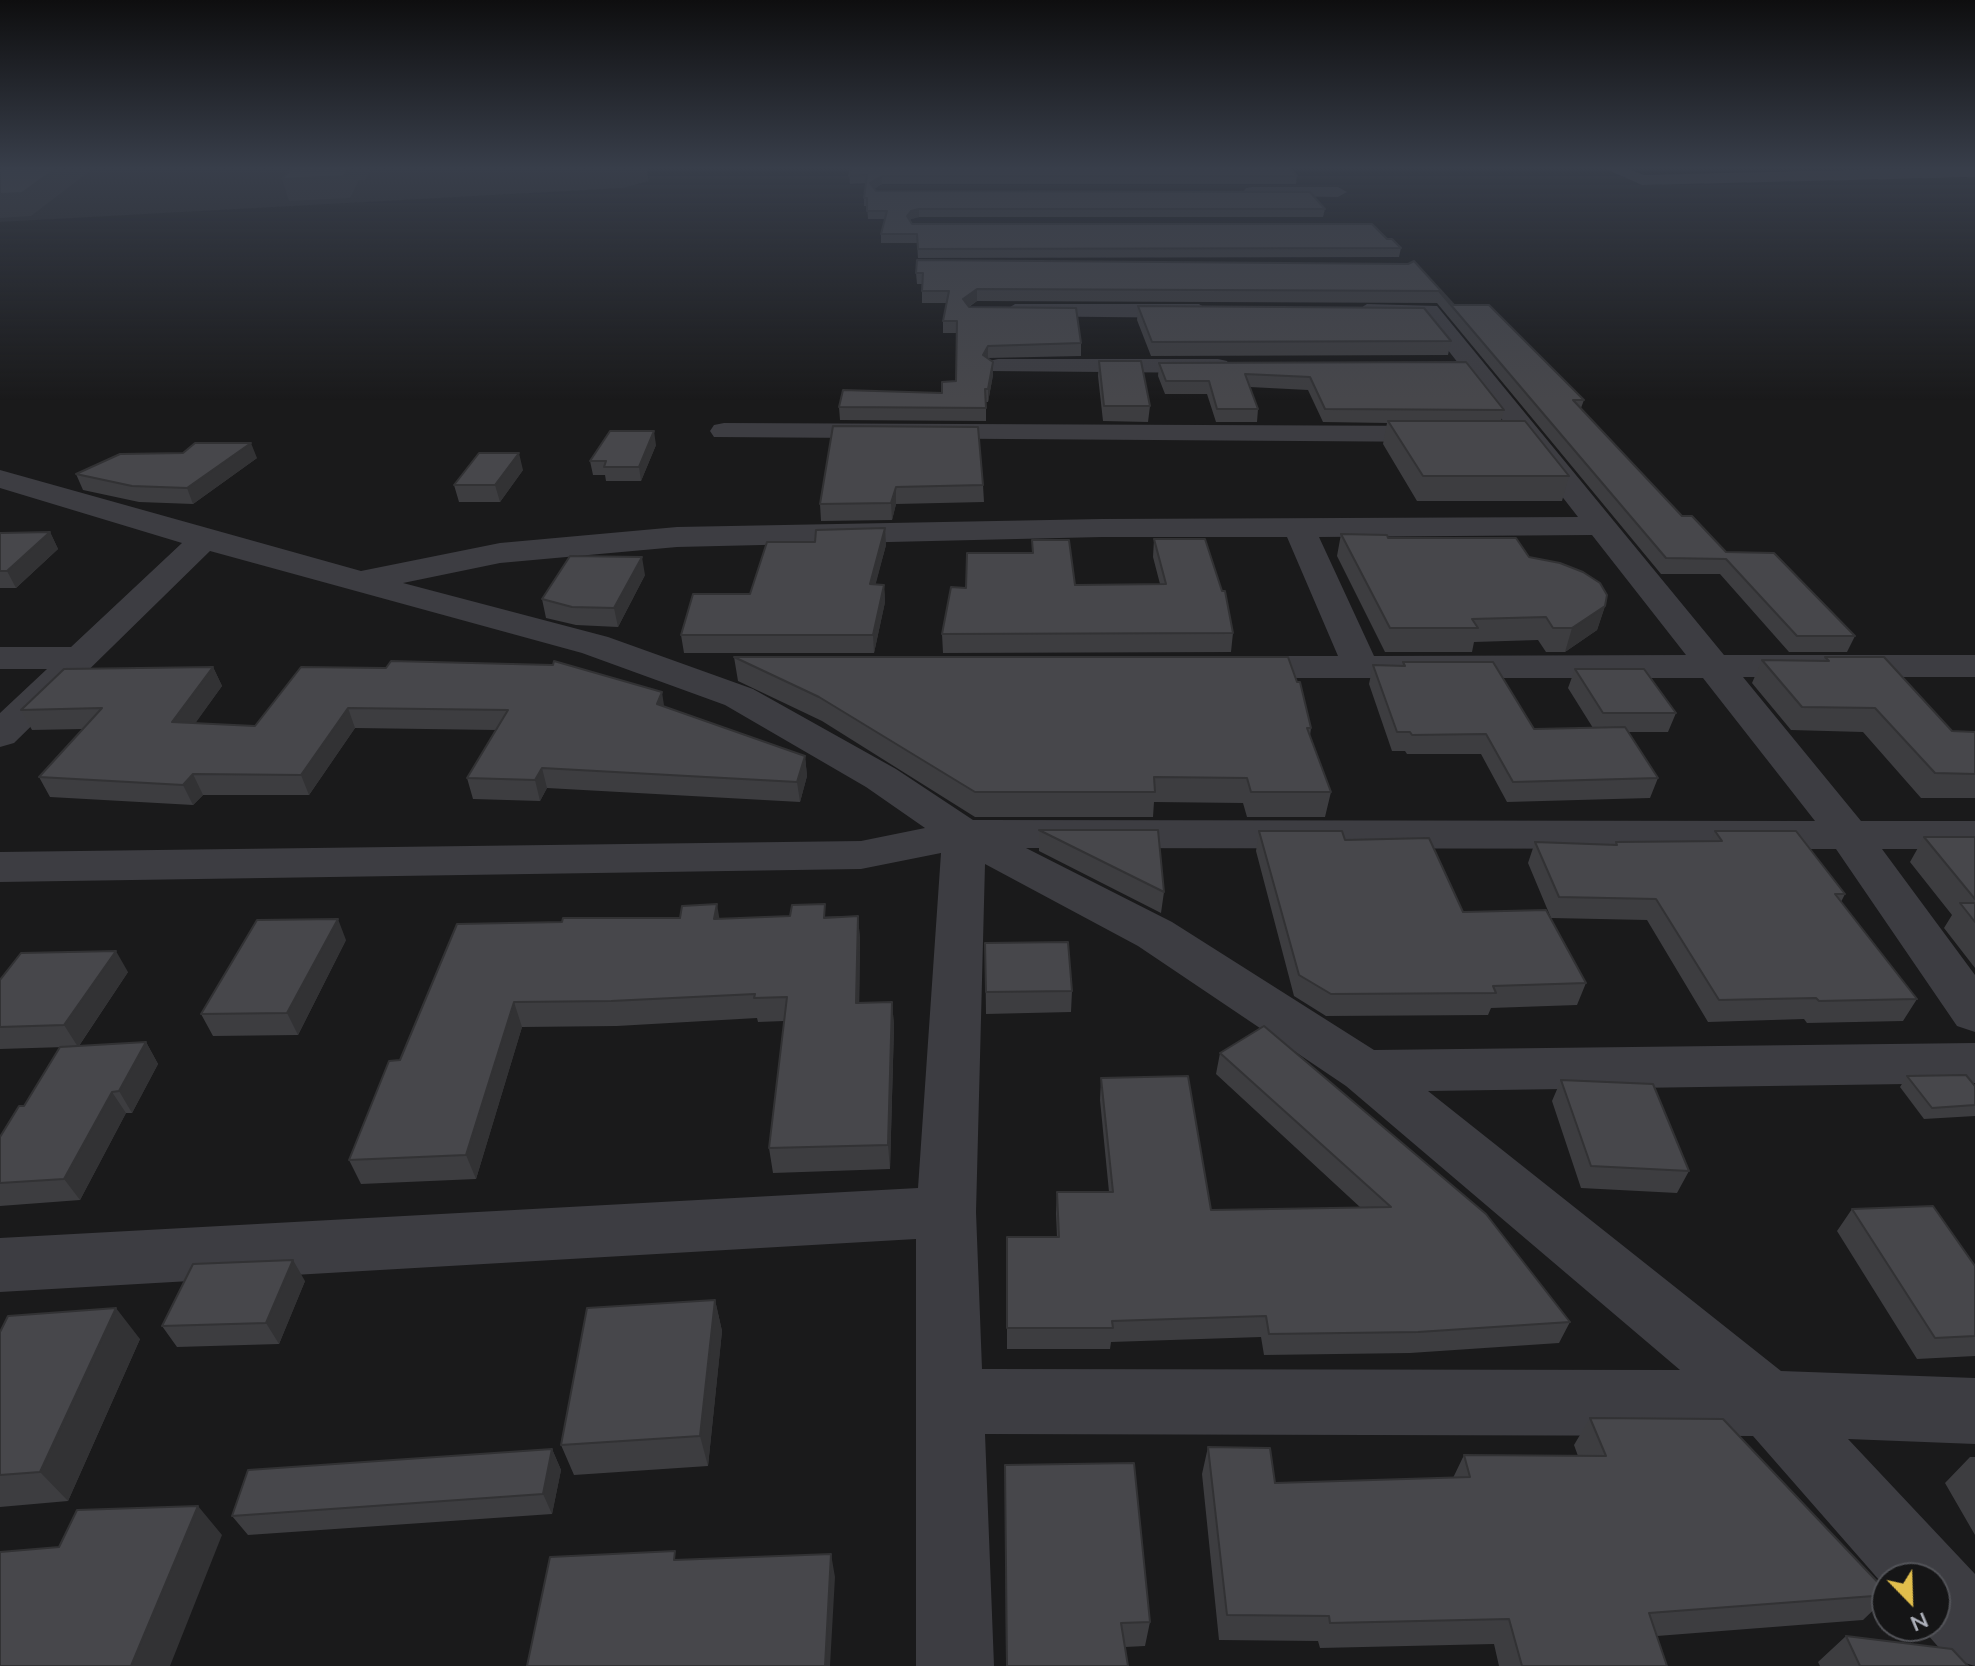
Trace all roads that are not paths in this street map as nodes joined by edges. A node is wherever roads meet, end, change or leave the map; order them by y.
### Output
1 (1206, 306) edge
2 (992, 311) edge
3 (1338, 311) edge
4 (1440, 365) edge
5 (1472, 365) junction
6 (998, 366) dead end
7 (1235, 366) edge
8 (724, 431) dead end
9 (1464, 434) edge
10 (1496, 434) edge
11 (1527, 434) junction
12 (3, 484) edge
13 (1601, 526) junction
14 (1299, 528) junction
15 (204, 539) junction
16 (363, 581) junction
17 (0, 658) edge
18 (79, 658) junction
19 (1975, 666) edge
20 (656, 667) junction
21 (750, 667) edge
22 (1204, 667) edge
23 (1361, 667) junction
24 (1715, 668) junction
25 (0, 735) edge
26 (964, 834) junction
27 (1848, 834) junction
28 (1975, 835) edge
29 (0, 867) edge
30 (1975, 1013) edge
31 (1975, 1063) edge
32 (1365, 1071) junction
33 (946, 1212) junction
34 (0, 1265) edge
35 (948, 1401) junction
36 (1769, 1403) junction
37 (1975, 1411) edge
38 (1913, 1562) edge
39 (1951, 1604) edge
40 (1975, 1631) edge
41 (955, 1666) edge

1 - 2 street
3 - 5 street
4 - 5 street
5 - 11 street
6 - 7 street
8 - 9 street
10 - 11 street
11 - 13 street
12 - 15 street
13 - 14 street
13 - 24 street
14 - 16 street
14 - 23 street
15 - 16 street
15 - 18 street
16 - 20 street
17 - 18 street
18 - 25 street
19 - 24 street
20 - 21 street
20 - 26 street
22 - 23 street
23 - 24 street
24 - 27 street
26 - 27 street
26 - 29 street
26 - 32 street
26 - 33 street
27 - 28 street
27 - 30 street
31 - 32 street
32 - 36 street
33 - 34 street
33 - 35 street
35 - 36 street
35 - 41 street
36 - 37 street
36 - 38 street
39 - 40 street

